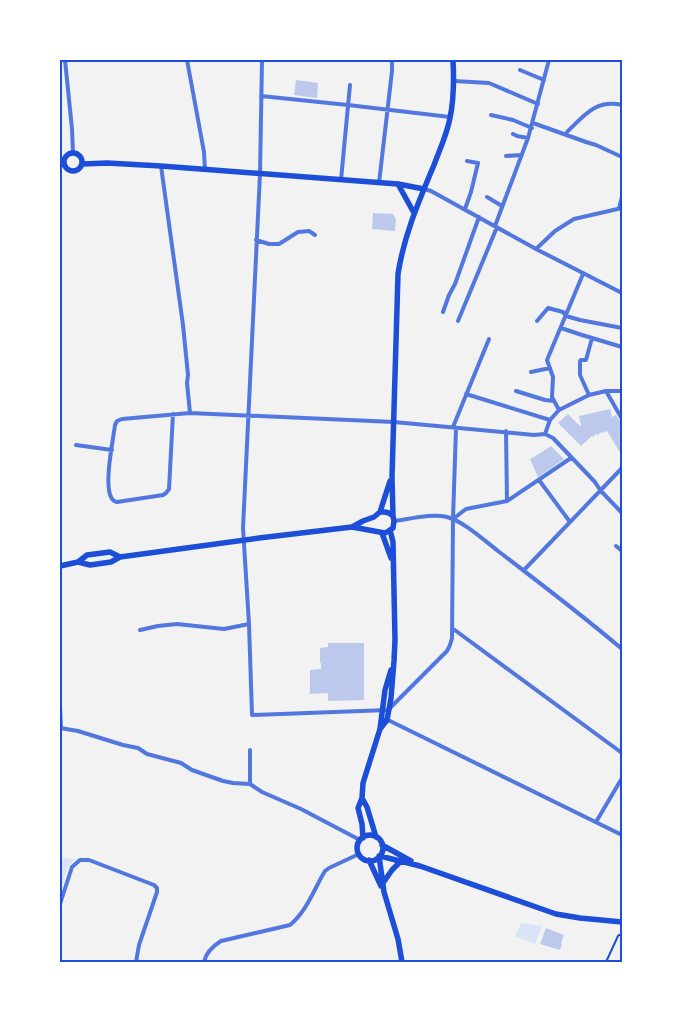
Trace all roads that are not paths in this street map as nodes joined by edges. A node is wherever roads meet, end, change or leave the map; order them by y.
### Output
1 (65, 60) edge
2 (187, 60) edge
3 (262, 60) edge
4 (392, 60) edge
5 (453, 60) edge
6 (549, 60) edge
7 (520, 70) dead end
8 (544, 80) junction
9 (454, 81) junction
10 (350, 85) dead end
11 (261, 96) junction
12 (348, 104) junction
13 (538, 104) junction
14 (622, 105) edge
15 (388, 109) junction
16 (491, 116) dead end
17 (450, 118) junction
18 (532, 126) junction
19 (514, 134) dead end
20 (566, 135) junction
21 (528, 138) junction
22 (73, 153) junction
23 (522, 155) junction
24 (506, 156) dead end
25 (622, 157) edge
26 (467, 161) dead end
27 (82, 164) junction
28 (161, 166) junction
29 (63, 167) edge
30 (204, 170) junction
31 (260, 174) junction
32 (341, 180) junction
33 (379, 183) junction
34 (398, 184) junction
35 (424, 189) junction
36 (487, 197) dead end
37 (622, 197) edge
38 (502, 206) junction
39 (620, 208) edge
40 (465, 209) junction
41 (414, 213) junction
42 (479, 218) junction
43 (496, 227) junction
44 (315, 235) dead end
45 (256, 240) junction
46 (536, 249) junction
47 (583, 274) junction
48 (622, 293) edge
49 (444, 312) dead end
50 (566, 316) junction
51 (458, 321) dead end
52 (536, 322) dead end
53 (561, 328) junction
54 (622, 328) edge
55 (592, 338) junction
56 (489, 339) dead end
57 (622, 347) edge
58 (550, 368) junction
59 (531, 372) dead end
60 (516, 391) dead end
61 (606, 391) junction
62 (622, 391) edge
63 (466, 394) junction
64 (589, 395) junction
65 (554, 401) junction
66 (559, 410) junction
67 (190, 413) junction
68 (173, 414) junction
69 (248, 416) junction
70 (622, 419) edge
71 (550, 420) junction
72 (394, 422) junction
73 (454, 428) junction
74 (506, 431) junction
75 (545, 434) junction
76 (76, 445) dead end
77 (112, 450) junction
78 (572, 458) junction
79 (622, 468) edge
80 (392, 477) junction
81 (539, 480) junction
82 (600, 490) junction
83 (507, 501) junction
84 (380, 512) junction
85 (622, 513) edge
86 (374, 517) junction
87 (393, 519) junction
88 (453, 519) junction
89 (570, 522) junction
90 (352, 527) junction
91 (390, 530) junction
92 (380, 532) junction
93 (243, 540) junction
94 (616, 546) dead end
95 (622, 551) edge
96 (120, 557) junction
97 (78, 562) junction
98 (394, 565) junction
99 (60, 566) edge
100 (524, 570) junction
101 (249, 624) junction
102 (452, 628) junction
103 (140, 630) dead end
104 (622, 649) edge
105 (60, 706) edge
106 (385, 710) junction
107 (387, 720) junction
108 (60, 728) edge
109 (380, 729) junction
110 (250, 750) dead end
111 (622, 753) edge
112 (622, 778) edge
113 (250, 784) junction
114 (362, 798) junction
115 (596, 822) junction
116 (622, 835) edge
117 (376, 837) junction
118 (361, 839) junction
119 (382, 845) junction
120 (359, 854) junction
121 (380, 856) junction
122 (369, 860) junction
123 (401, 861) junction
124 (420, 866) junction
125 (383, 883) junction
126 (384, 892) junction
127 (60, 904) edge
128 (622, 922) edge
129 (136, 962) edge
130 (204, 962) edge
131 (402, 962) edge

1 - 22 street
2 - 30 street
3 - 11 street
4 - 15 street
5 - 9 main road
6 - 8 street
7 - 8 street
8 - 13 street
9 - 13 street
9 - 17 main road
10 - 12 street
11 - 12 street
11 - 31 street
12 - 15 street
12 - 32 street
13 - 18 street
14 - 20 street
15 - 17 street
15 - 33 street
16 - 18 street
17 - 35 main road
18 - 20 street
18 - 21 street
19 - 21 street
20 - 25 street
21 - 23 street
22 - 27 main road
22 - 29 main road
23 - 24 street
23 - 38 street
26 - 40 street
27 - 28 main road
27 - 29 main road
28 - 30 main road
28 - 67 street
30 - 31 main road
31 - 32 main road
31 - 45 street
32 - 33 main road
33 - 34 main road
34 - 35 main road
34 - 41 main road
35 - 40 street
35 - 41 main road
36 - 38 street
37 - 39 street
38 - 43 street
39 - 46 street
40 - 42 street
41 - 72 main road
42 - 43 street
42 - 49 street
43 - 46 street
43 - 51 street
44 - 45 street
45 - 69 street
46 - 47 street
47 - 48 street
47 - 50 street
50 - 52 street
50 - 53 street
50 - 54 street
53 - 55 street
53 - 58 street
55 - 57 street
55 - 64 street
56 - 63 street
58 - 59 street
58 - 65 street
60 - 65 street
61 - 62 street
61 - 64 street
61 - 70 street
63 - 71 street
63 - 73 street
64 - 66 street
65 - 66 street
66 - 71 street
67 - 68 street
67 - 69 street
68 - 77 street
68 - 77 street
69 - 72 street
69 - 93 street
71 - 75 street
72 - 73 street
72 - 80 main road
73 - 74 street
73 - 88 street
74 - 75 street
74 - 83 street
75 - 78 street
76 - 77 street
78 - 81 street
78 - 82 street
79 - 82 street
80 - 84 main road
80 - 87 main road
81 - 83 street
81 - 89 street
82 - 85 street
82 - 89 street
83 - 88 street
84 - 86 main road
84 - 87 main road
86 - 90 main road
86 - 92 main road
87 - 88 street
87 - 91 main road
88 - 100 street
88 - 102 street
89 - 100 street
90 - 92 main road
90 - 93 main road
91 - 92 main road
91 - 98 main road
92 - 98 main road
93 - 96 main road
93 - 101 street
94 - 95 street
96 - 97 main road
96 - 97 main road
97 - 99 main road
98 - 106 main road
100 - 104 street
101 - 103 street
101 - 106 street
102 - 106 street
102 - 111 street
105 - 108 street
106 - 107 main road
106 - 109 main road
107 - 109 main road
107 - 115 street
108 - 113 street
109 - 114 main road
110 - 113 street
112 - 115 street
113 - 118 street
114 - 117 main road
114 - 118 main road
115 - 116 street
117 - 118 main road
117 - 119 main road
118 - 120 main road
119 - 121 main road
119 - 124 main road
120 - 122 main road
120 - 130 street
121 - 122 main road
121 - 123 main road
121 - 125 main road
122 - 126 main road
123 - 124 main road
123 - 125 main road
124 - 128 main road
125 - 126 main road
126 - 131 main road
127 - 129 street

